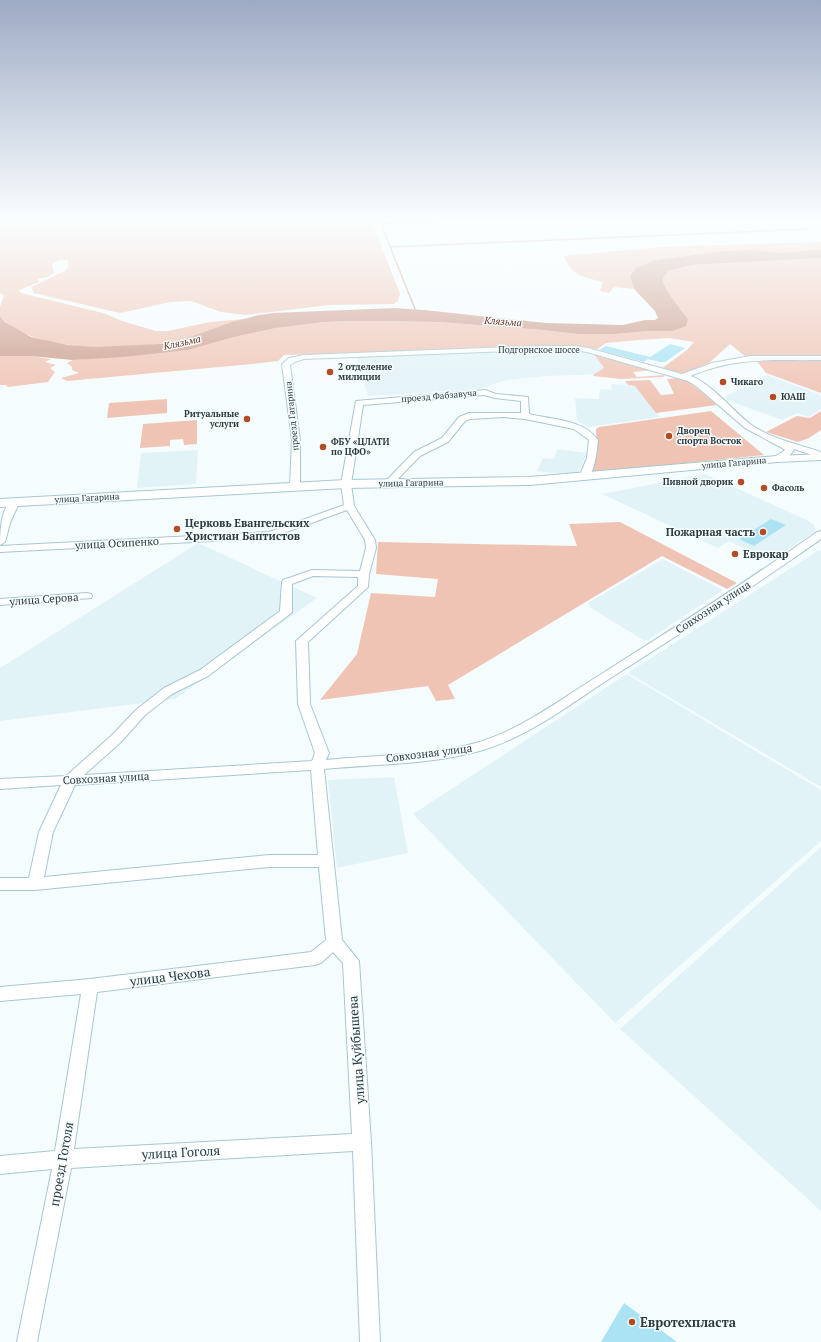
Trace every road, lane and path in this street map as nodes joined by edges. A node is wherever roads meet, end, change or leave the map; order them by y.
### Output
1 (304, 357) joint
2 (821, 358) edge
3 (682, 377) junction
4 (525, 416) junction
5 (772, 440) junction
6 (795, 453) junction
7 (821, 456) edge
8 (777, 459) junction
9 (584, 477) junction
10 (389, 483) junction
11 (346, 484) junction
12 (295, 487) junction
13 (14, 502) junction
14 (0, 503) edge
15 (349, 506) junction
16 (821, 534) edge
17 (0, 542) edge
18 (0, 549) edge
19 (364, 574) junction
20 (87, 596) dead end
21 (0, 602) edge
22 (317, 766) junction
23 (70, 780) junction
24 (0, 784) edge
25 (327, 861) junction
26 (0, 884) edge
27 (35, 884) junction
28 (334, 942) junction
29 (90, 986) junction
30 (0, 994) edge
31 (362, 1142) junction
32 (63, 1158) junction
33 (0, 1165) edge
34 (27, 1342) edge
35 (370, 1342) edge

1 - 3 street, Подгорнское шоссе
1 - 12 street, проезд Гагарина
2 - 3 street
3 - 5 street, Подгорнское шоссе
4 - 9 street
4 - 10 street
4 - 11 street, проезд Фабзавуча
5 - 6 street
5 - 8 street
6 - 7 main road, улица Гагарина
6 - 8 main road, улица Гагарина
8 - 9 main road, улица Гагарина
9 - 10 main road, улица Гагарина
10 - 11 main road, улица Гагарина
11 - 12 main road, улица Гагарина
11 - 15 street
12 - 13 main road, улица Гагарина
13 - 14 main road, улица Гагарина
13 - 17 street
15 - 18 street, улица Осипенко
15 - 19 street
16 - 22 street, Совхозная улица
19 - 22 street
19 - 23 street
20 - 21 street, улица Серова
22 - 23 street, Совхозная улица
22 - 25 street
23 - 24 street, Совхозная улица
23 - 27 street
25 - 27 street
25 - 28 street
26 - 27 street
28 - 29 street, улица Чехова
28 - 31 street, улица Куйбышева
29 - 30 street, улица Чехова
29 - 32 street, проезд Гоголя
31 - 32 street, улица Гоголя
31 - 35 street, улица Куйбышева
32 - 33 street, улица Гоголя
32 - 34 street, проезд Гоголя

